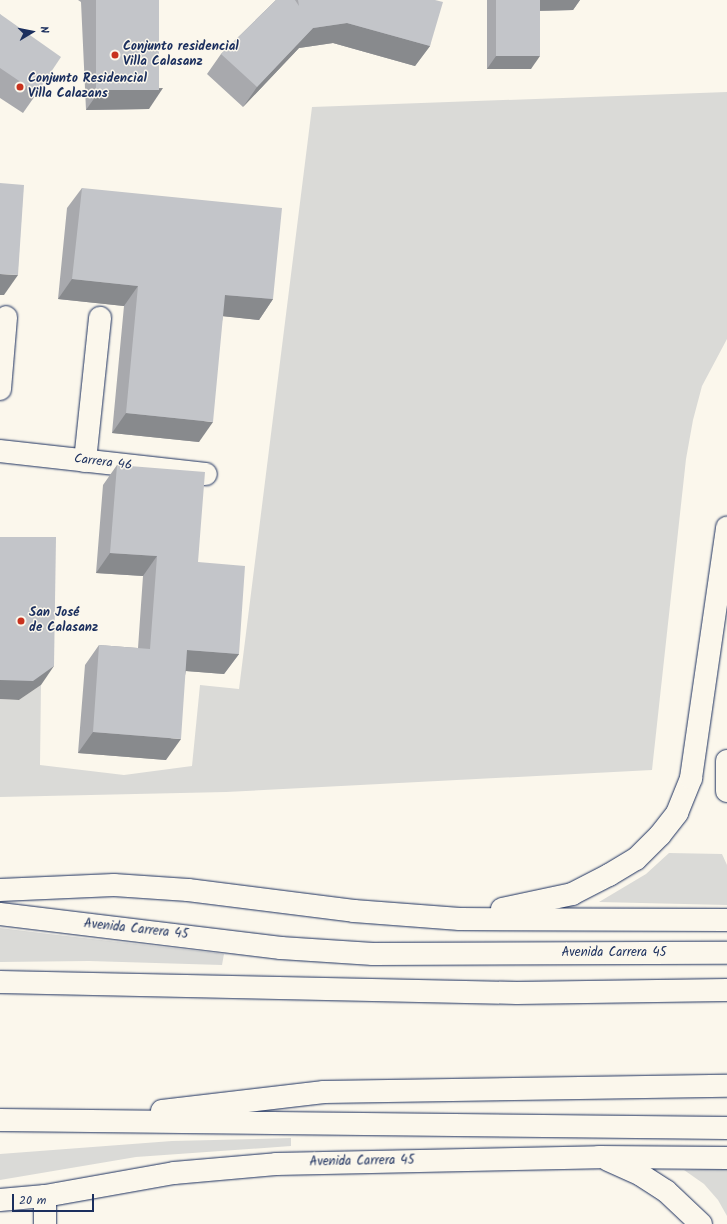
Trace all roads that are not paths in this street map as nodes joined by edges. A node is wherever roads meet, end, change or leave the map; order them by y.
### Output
1 (6, 317) dead end
2 (100, 318) dead end
3 (0, 390) edge
4 (0, 451) edge
5 (85, 460) junction
6 (206, 474) edge
7 (727, 528) edge
8 (727, 762) edge
9 (727, 791) edge
10 (0, 890) edge
11 (0, 914) edge
12 (460, 919) junction
13 (727, 920) edge
14 (727, 953) edge
15 (0, 982) edge
16 (727, 990) edge
17 (727, 1086) edge
18 (0, 1120) edge
19 (79, 1120) junction
20 (727, 1128) edge
21 (600, 1157) junction
22 (727, 1158) edge
23 (45, 1196) junction
24 (0, 1200) edge
25 (45, 1224) edge
26 (701, 1224) edge

1 - 3 main road
2 - 5 main road
4 - 5 main road, Carrera 46
5 - 6 main road, Carrera 46
7 - 12 main road
8 - 9 main road
10 - 12 main road
11 - 14 main road, Avenida Carrera 45
12 - 13 main road
15 - 16 main road
17 - 19 main road
18 - 19 main road
19 - 20 main road
21 - 22 main road, Avenida Carrera 45
21 - 23 main road, Avenida Carrera 45
21 - 26 main road
23 - 24 main road, Avenida Carrera 45
23 - 25 main road

